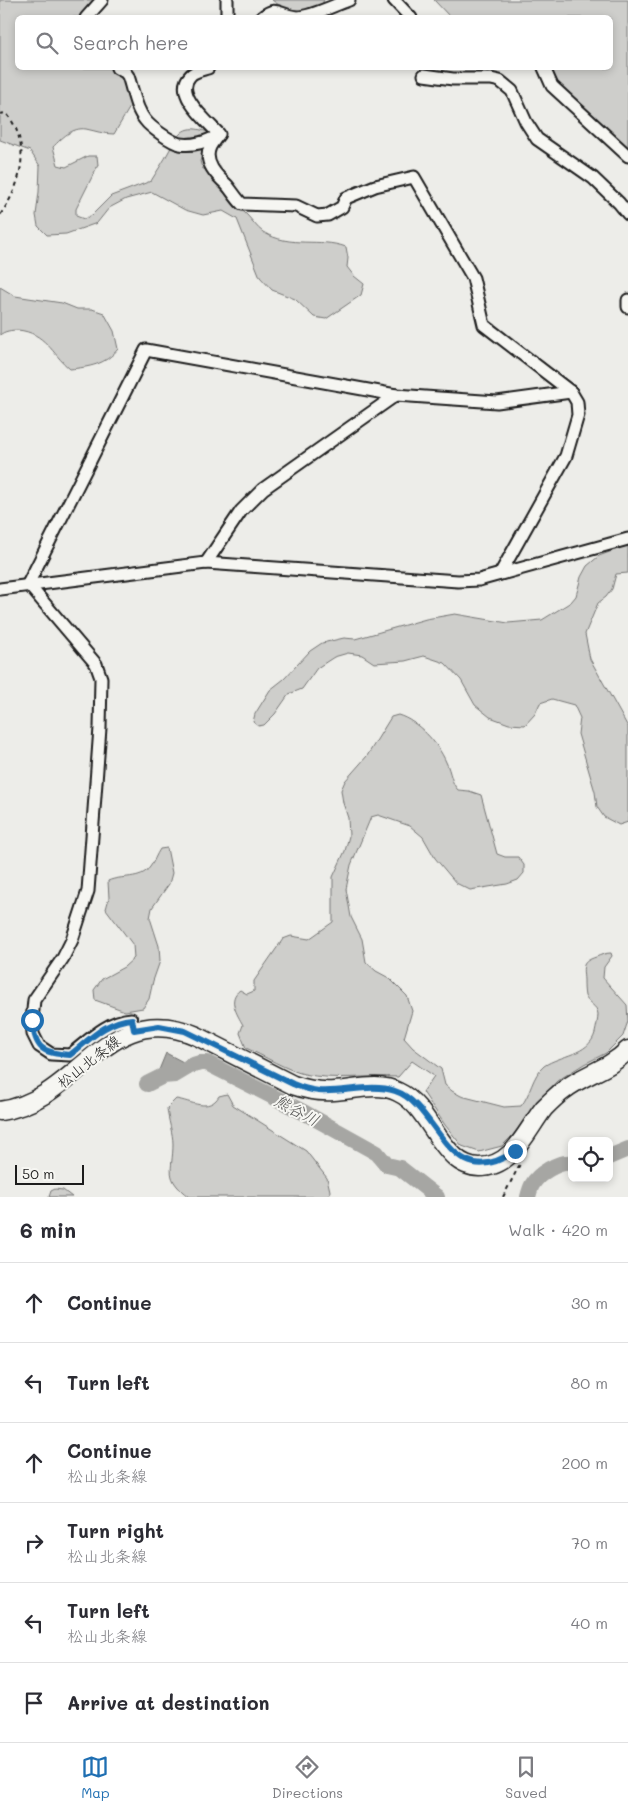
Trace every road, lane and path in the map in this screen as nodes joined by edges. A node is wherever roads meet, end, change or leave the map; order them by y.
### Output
1 (102, 0) edge
2 (227, 0) edge
3 (348, 0) edge
4 (394, 0) edge
5 (89, 15) edge
6 (227, 15) edge
7 (265, 15) edge
8 (289, 15) edge
9 (306, 15) edge
10 (408, 15) edge
11 (121, 70) edge
12 (204, 70) edge
13 (445, 70) edge
14 (545, 70) edge
15 (424, 75) dead end
16 (452, 79) junction
17 (0, 114) edge
18 (219, 134) junction
19 (628, 156) edge
20 (628, 214) edge
21 (0, 215) edge
22 (628, 300) edge
23 (628, 306) edge
24 (570, 392) junction
25 (396, 395) junction
26 (628, 539) edge
27 (206, 563) junction
28 (500, 574) junction
29 (28, 584) junction
30 (0, 589) edge
31 (134, 1030) junction
32 (628, 1050) edge
33 (0, 1111) edge

1 - 5 street
2 - 6 street
3 - 9 street
4 - 10 street
7 - 8 street
11 - 18 street
12 - 18 street
13 - 16 street
14 - 19 street
15 - 16 street
16 - 20 street
17 - 21 path
18 - 24 street
22 - 23 street
24 - 25 street
24 - 28 street
25 - 27 street
25 - 29 street
26 - 28 street
27 - 28 street
27 - 29 street
29 - 30 street
29 - 31 street
31 - 32 main road, 松山北条線
31 - 33 main road, 松山北条線

